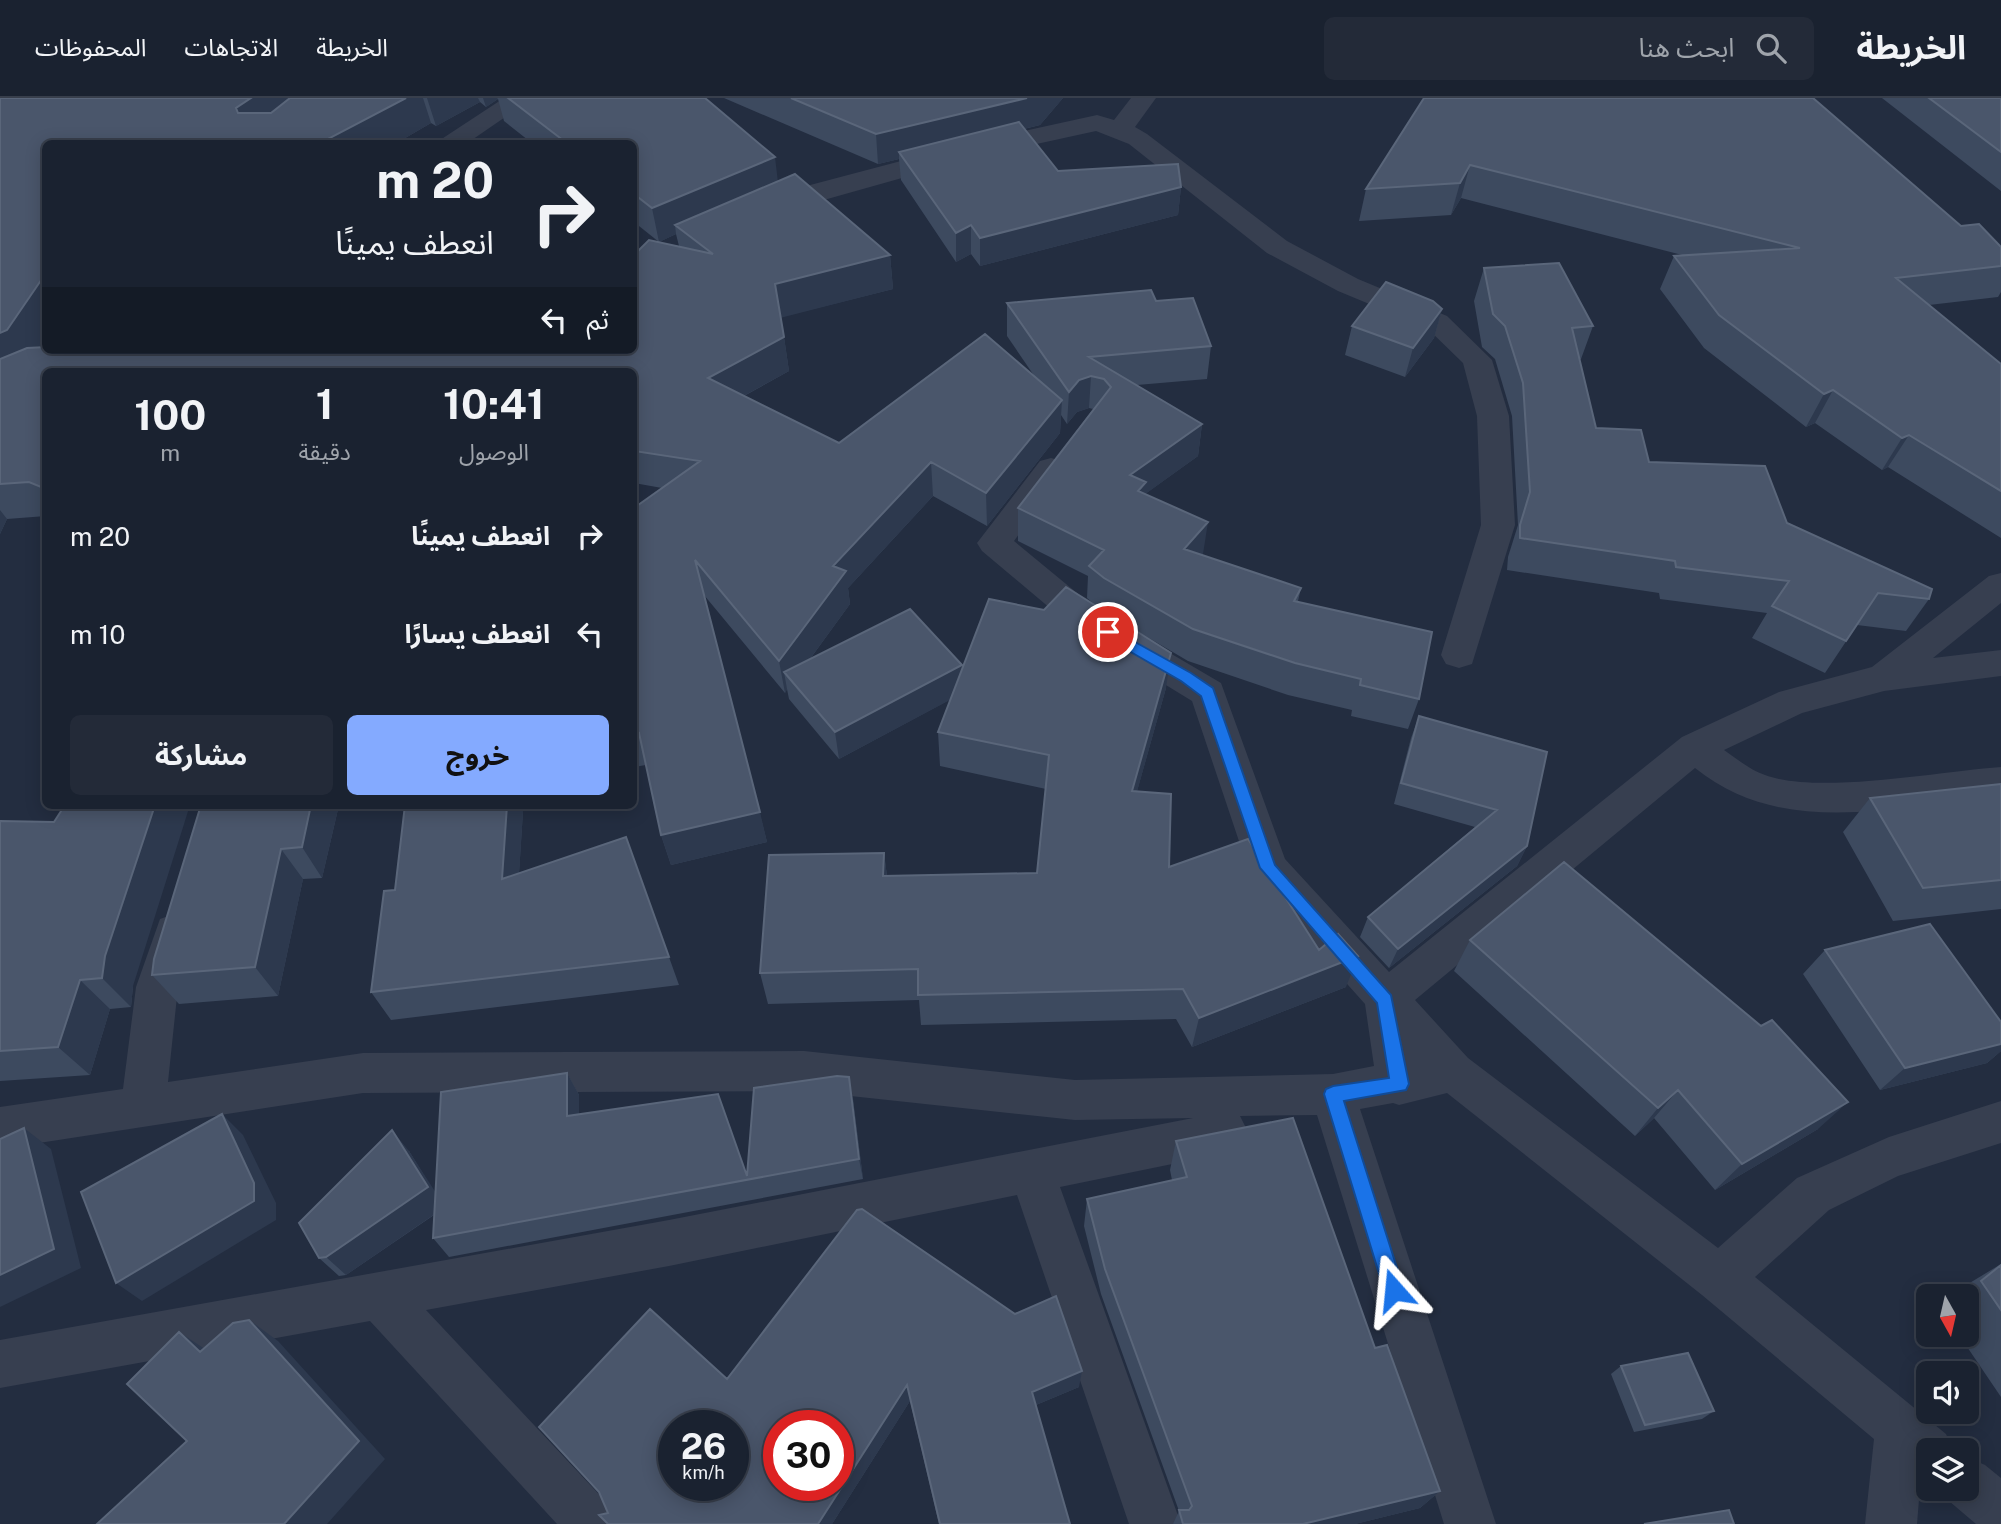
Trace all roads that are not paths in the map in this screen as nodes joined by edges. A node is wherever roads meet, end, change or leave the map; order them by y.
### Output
1 (521, 98) edge
2 (1144, 98) edge
3 (1120, 130) junction
4 (453, 140) edge
5 (740, 220) edge
6 (1074, 440) edge
7 (2001, 585) edge
8 (1459, 655) dead end
9 (2001, 663) edge
10 (1884, 677) junction
11 (1695, 747) junction
12 (2001, 782) edge
13 (184, 894) edge
14 (1385, 1000) junction
15 (1453, 1072) junction
16 (1399, 1084) junction
17 (1334, 1102) junction
18 (143, 1107) junction
19 (2001, 1122) edge
20 (0, 1128) edge
21 (1032, 1173) junction
22 (1719, 1278) junction
23 (381, 1298) junction
24 (0, 1364) edge
25 (1914, 1441) edge
26 (1979, 1493) edge
27 (2001, 1511) edge
28 (592, 1524) edge
29 (1154, 1524) edge
30 (1470, 1524) edge
31 (1891, 1524) edge

1 - 4 street
2 - 3 street
3 - 5 street
3 - 8 street
6 - 14 street
7 - 10 street
9 - 10 street
10 - 11 street
11 - 12 street
11 - 14 street
13 - 18 street
14 - 15 street
14 - 16 street
15 - 16 street
15 - 22 street
16 - 17 street
17 - 18 street
17 - 21 street
17 - 30 street
18 - 20 street
19 - 22 street
21 - 23 street
21 - 29 street
22 - 25 street
23 - 24 street
23 - 28 street
25 - 31 street
26 - 27 street

